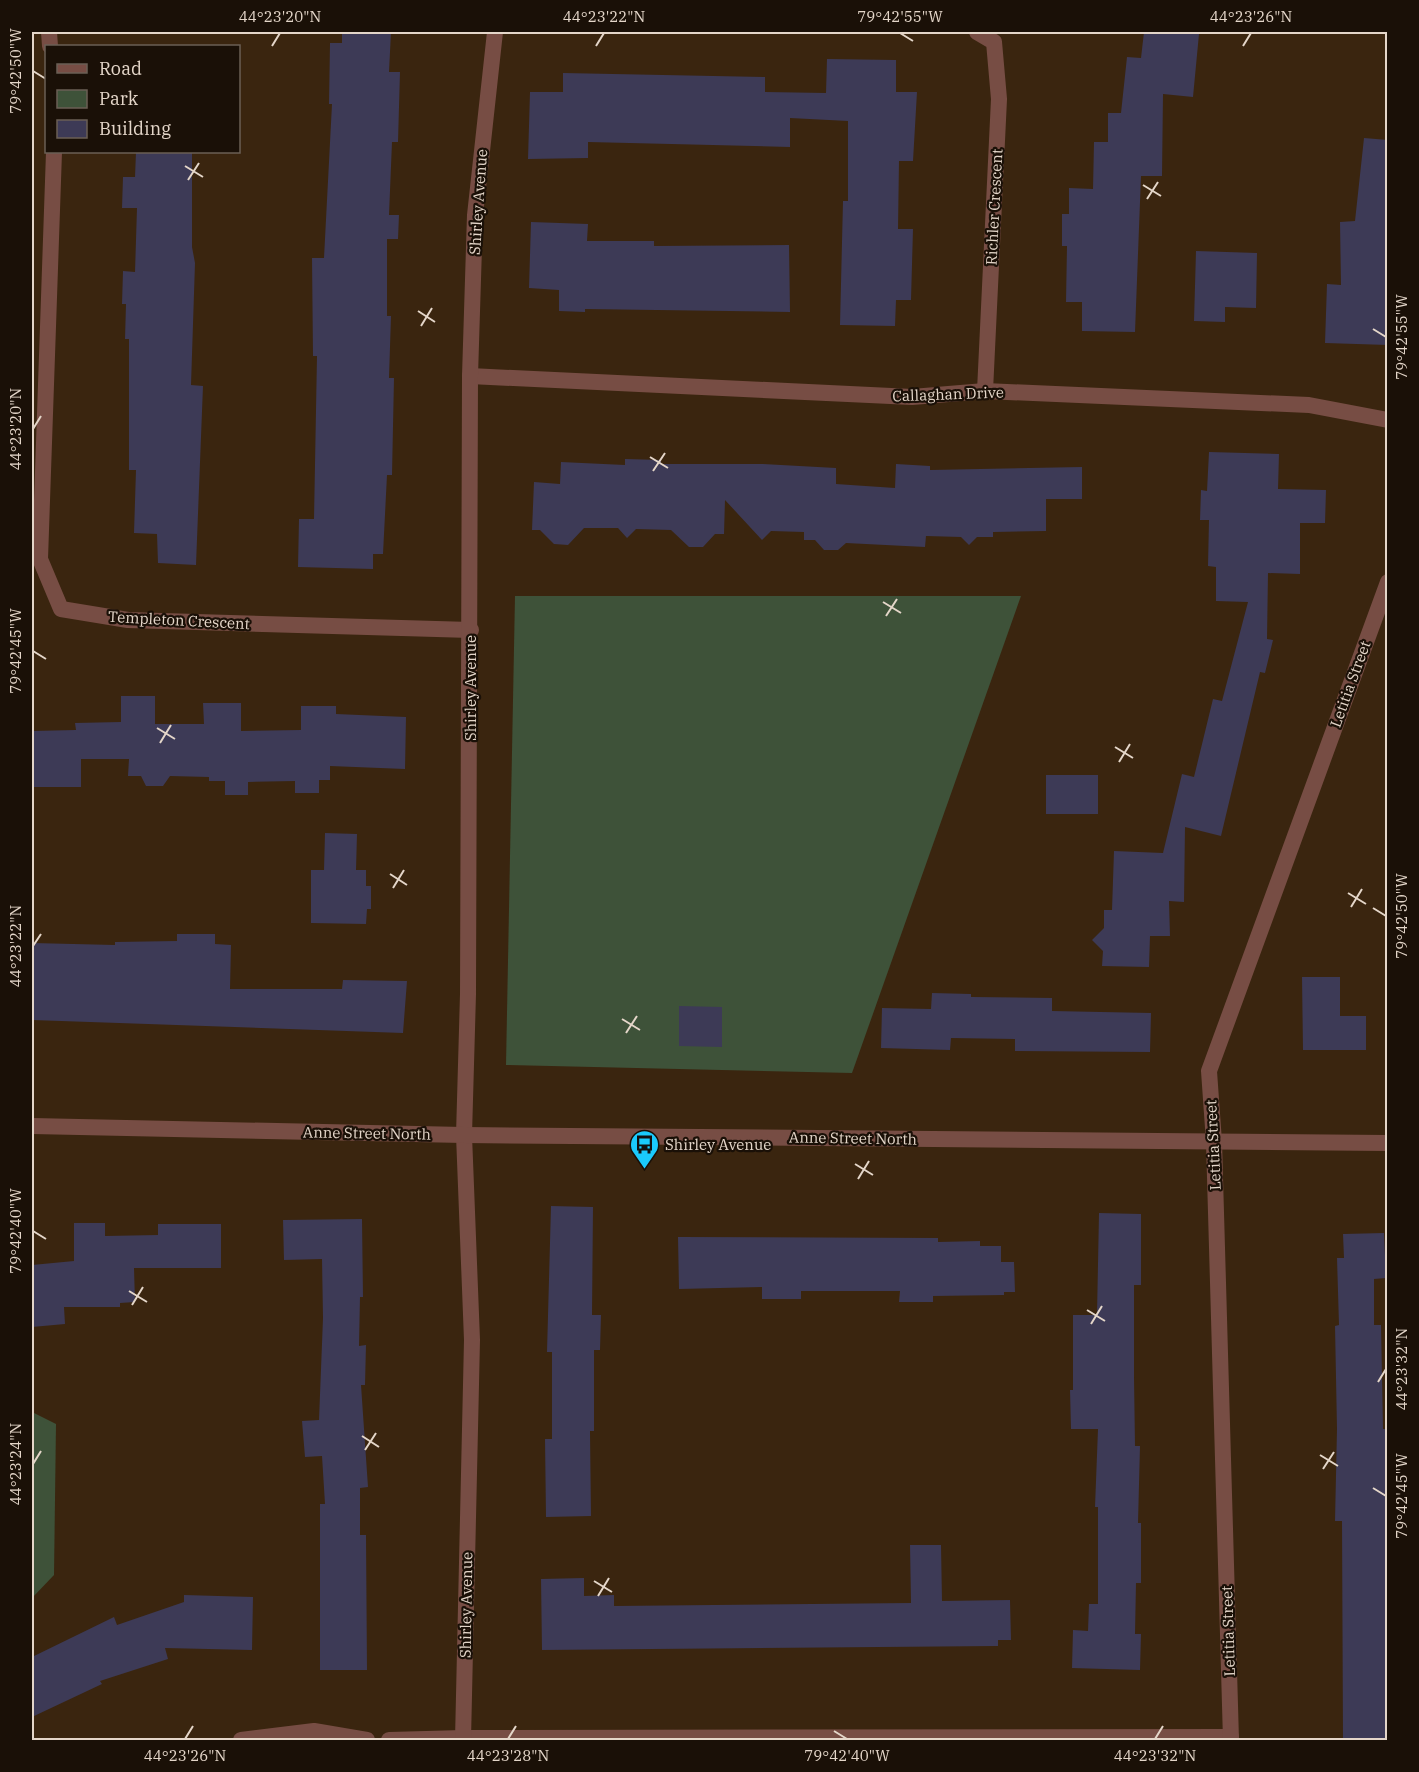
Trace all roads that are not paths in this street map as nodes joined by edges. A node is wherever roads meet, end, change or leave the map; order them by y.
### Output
1 (495, 32) edge
2 (977, 32) edge
3 (54, 153) edge
4 (470, 376) junction
5 (985, 392) junction
6 (1388, 420) edge
7 (1388, 582) edge
8 (471, 630) junction
9 (32, 1126) edge
10 (464, 1135) junction
11 (1214, 1142) junction
12 (1388, 1143) edge
13 (1232, 1738) edge
14 (464, 1739) edge
15 (241, 1740) edge
16 (367, 1740) edge
17 (389, 1740) edge

1 - 4 street, Shirley Avenue
2 - 5 street, Richler Crescent
3 - 8 street, Templeton Crescent
4 - 5 street, Callaghan Drive
4 - 8 street, Shirley Avenue
5 - 6 street, Callaghan Drive
7 - 11 street, Letitia Street
8 - 10 street, Shirley Avenue
9 - 10 street, Anne Street North
10 - 11 street, Anne Street North
10 - 14 street, Shirley Avenue
11 - 12 street, Anne Street North
11 - 13 street, Letitia Street
13 - 14 street
14 - 17 street
15 - 16 street

